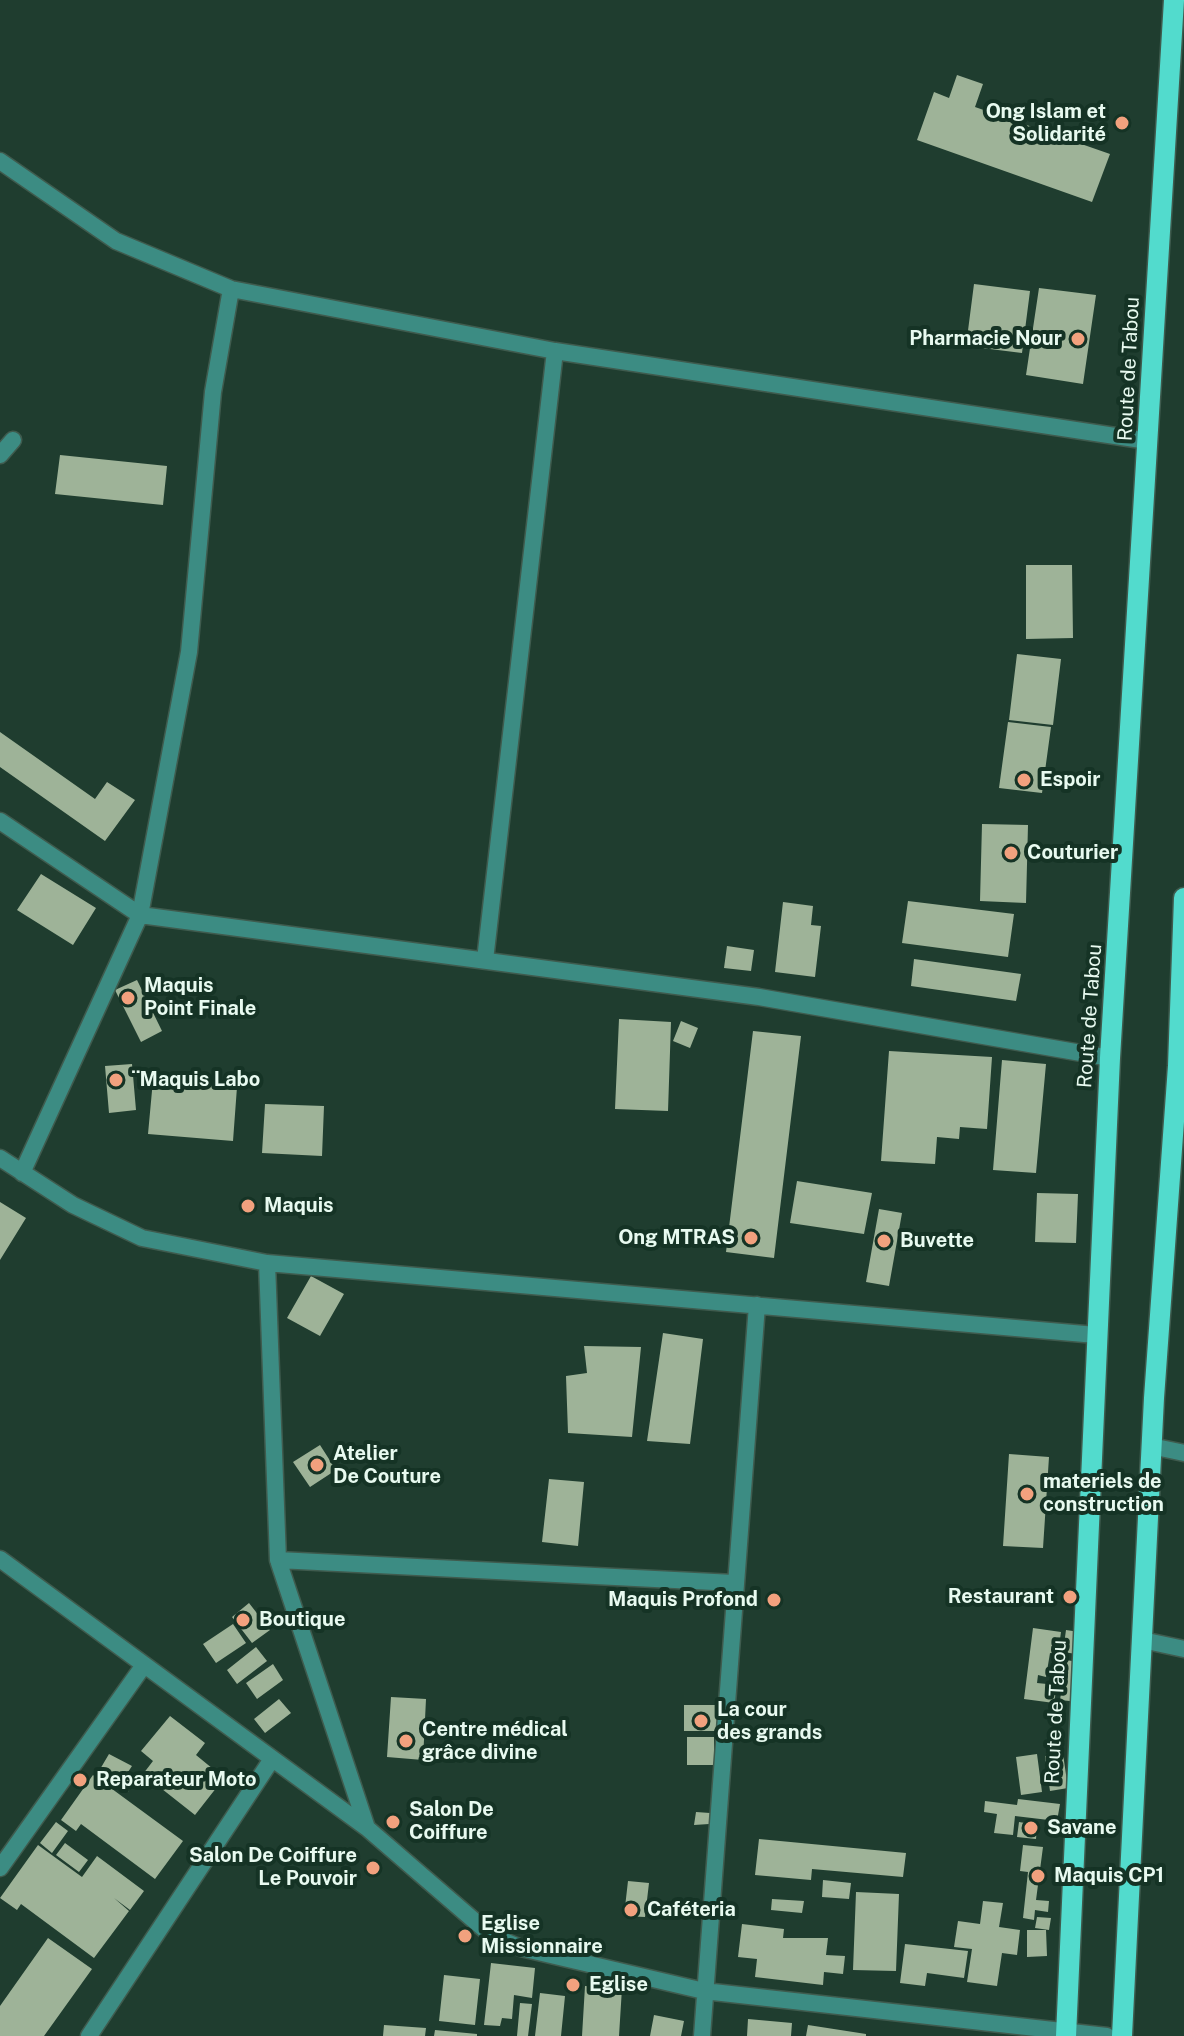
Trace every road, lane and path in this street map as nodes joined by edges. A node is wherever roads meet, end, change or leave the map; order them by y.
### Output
1 (1174, 0) edge
2 (0, 161) edge
3 (231, 289) junction
4 (555, 351) junction
5 (13, 440) dead end
6 (1148, 441) junction
7 (0, 455) edge
8 (0, 821) edge
9 (1184, 898) edge
10 (140, 915) junction
11 (485, 960) junction
12 (1110, 1058) junction
13 (1181, 1066) edge
14 (0, 1158) edge
15 (22, 1173) junction
16 (267, 1263) junction
17 (757, 1305) junction
18 (1096, 1335) junction
19 (1151, 1446) junction
20 (1184, 1453) edge
21 (0, 1559) edge
22 (278, 1560) junction
23 (734, 1583) junction
24 (1142, 1640) junction
25 (1184, 1649) edge
26 (144, 1665) junction
27 (272, 1759) junction
28 (367, 1828) junction
29 (0, 1868) edge
30 (704, 1991) junction
31 (1066, 2035) edge
32 (89, 2036) edge
33 (702, 2036) edge
34 (1107, 2036) edge
35 (1122, 2036) edge

1 - 6 main road, Route de Tabou
2 - 3 street
3 - 4 street
3 - 10 street
4 - 6 street
4 - 11 street
5 - 7 street
6 - 12 main road, Route de Tabou
8 - 10 street
9 - 13 main road
10 - 11 street
10 - 15 street
11 - 12 street
12 - 18 main road, Route de Tabou
13 - 19 main road
14 - 15 street
15 - 16 street
16 - 17 street
16 - 22 street
17 - 18 street
17 - 23 street
18 - 31 main road, Route de Tabou
19 - 20 street
19 - 24 main road
21 - 26 street
22 - 23 street
22 - 28 street
23 - 30 street
24 - 25 street
24 - 35 main road
26 - 27 street
26 - 29 street
27 - 28 street
27 - 32 street
28 - 30 street
30 - 31 street
30 - 33 street
31 - 34 street

